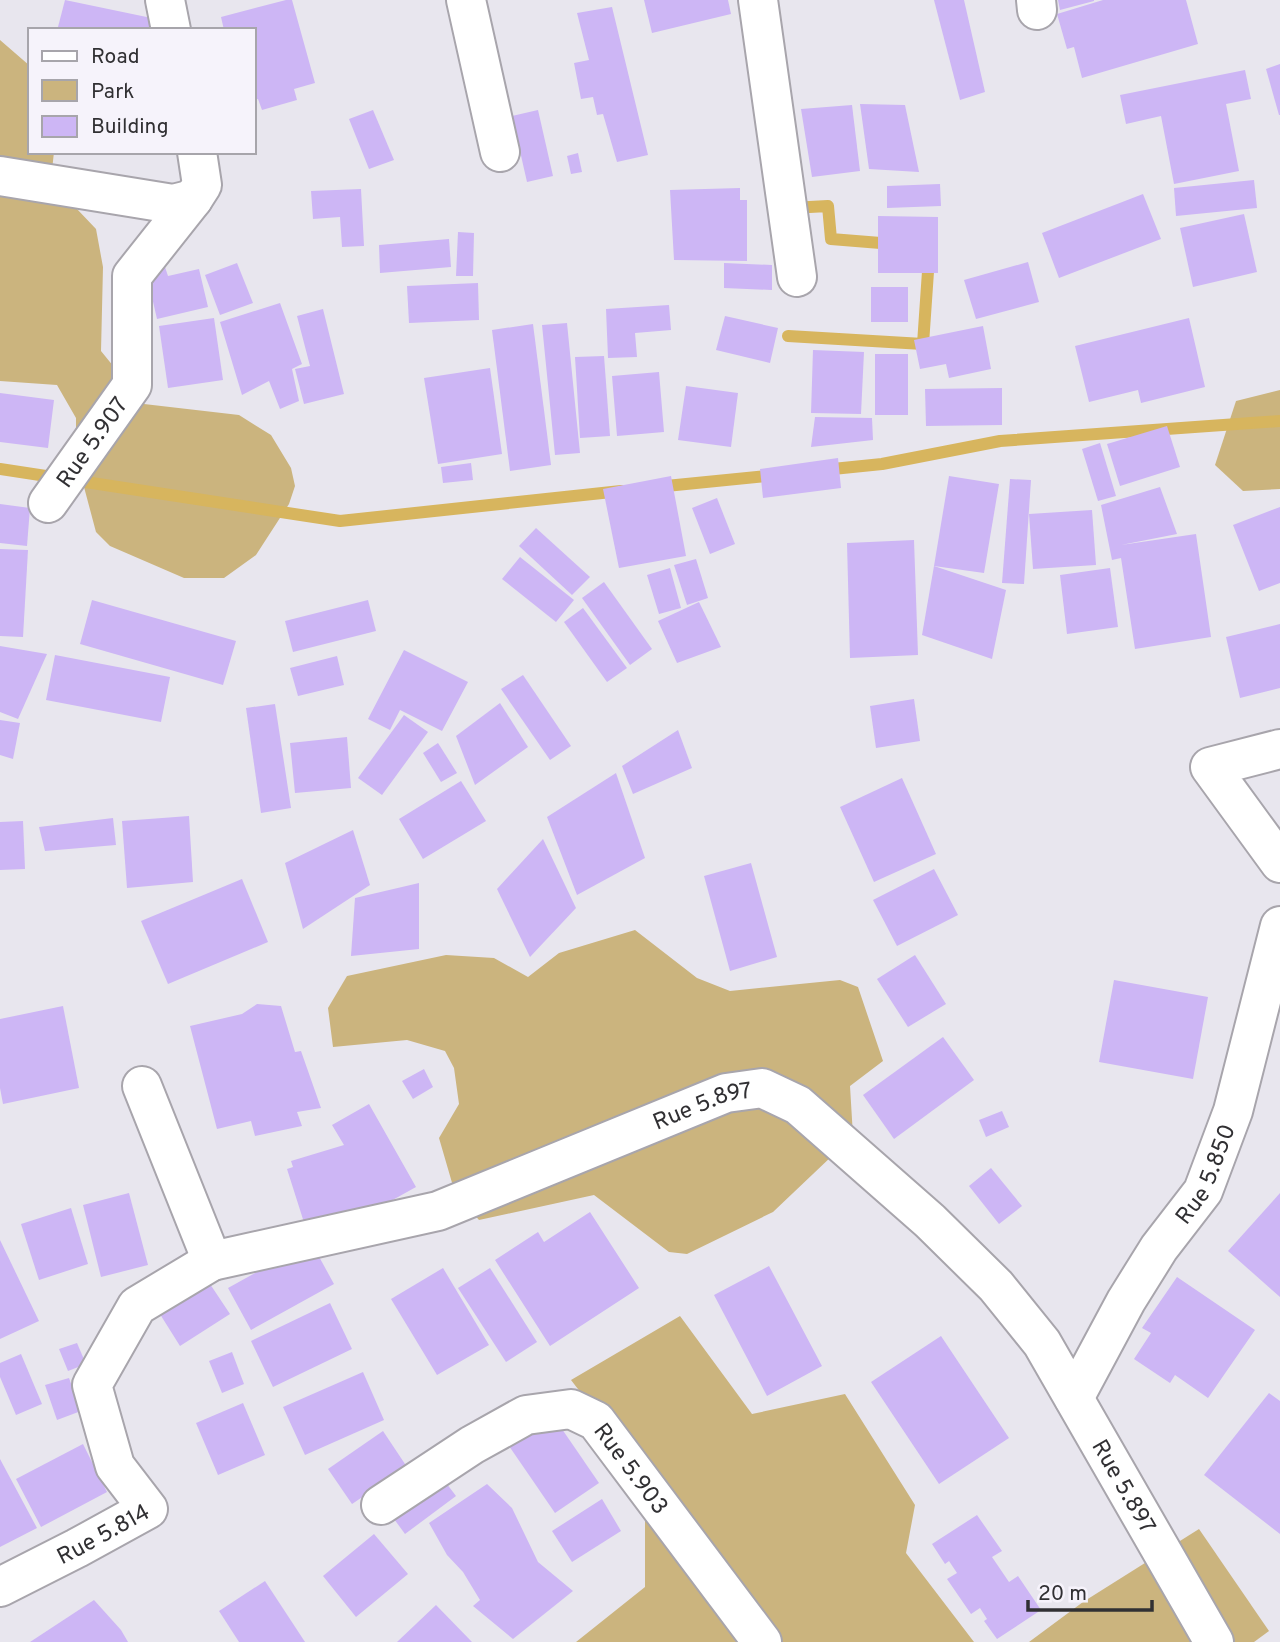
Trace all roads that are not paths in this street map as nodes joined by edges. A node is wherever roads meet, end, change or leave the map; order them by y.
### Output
1 (165, 0) edge
2 (466, 0) edge
3 (758, 0) edge
4 (171, 28) edge
5 (500, 152) dead end
6 (197, 154) edge
7 (0, 176) edge
8 (193, 200) junction
9 (797, 277) dead end
10 (48, 503) dead end
11 (1280, 749) edge
12 (1280, 863) edge
13 (1280, 926) edge
14 (142, 1086) dead end
15 (212, 1261) junction
16 (1074, 1398) junction
17 (382, 1505) dead end
18 (0, 1587) edge
19 (762, 1642) edge
20 (1214, 1642) edge

1 - 4 street
2 - 5 street
3 - 9 street
6 - 8 street, Rue 5.907
7 - 8 street
8 - 10 street, Rue 5.907
11 - 12 street
13 - 16 street, Rue 5.850
14 - 15 street
15 - 16 street, Rue 5.897
15 - 18 street, Rue 5.814
16 - 20 street, Rue 5.897
17 - 19 street, Rue 5.903

